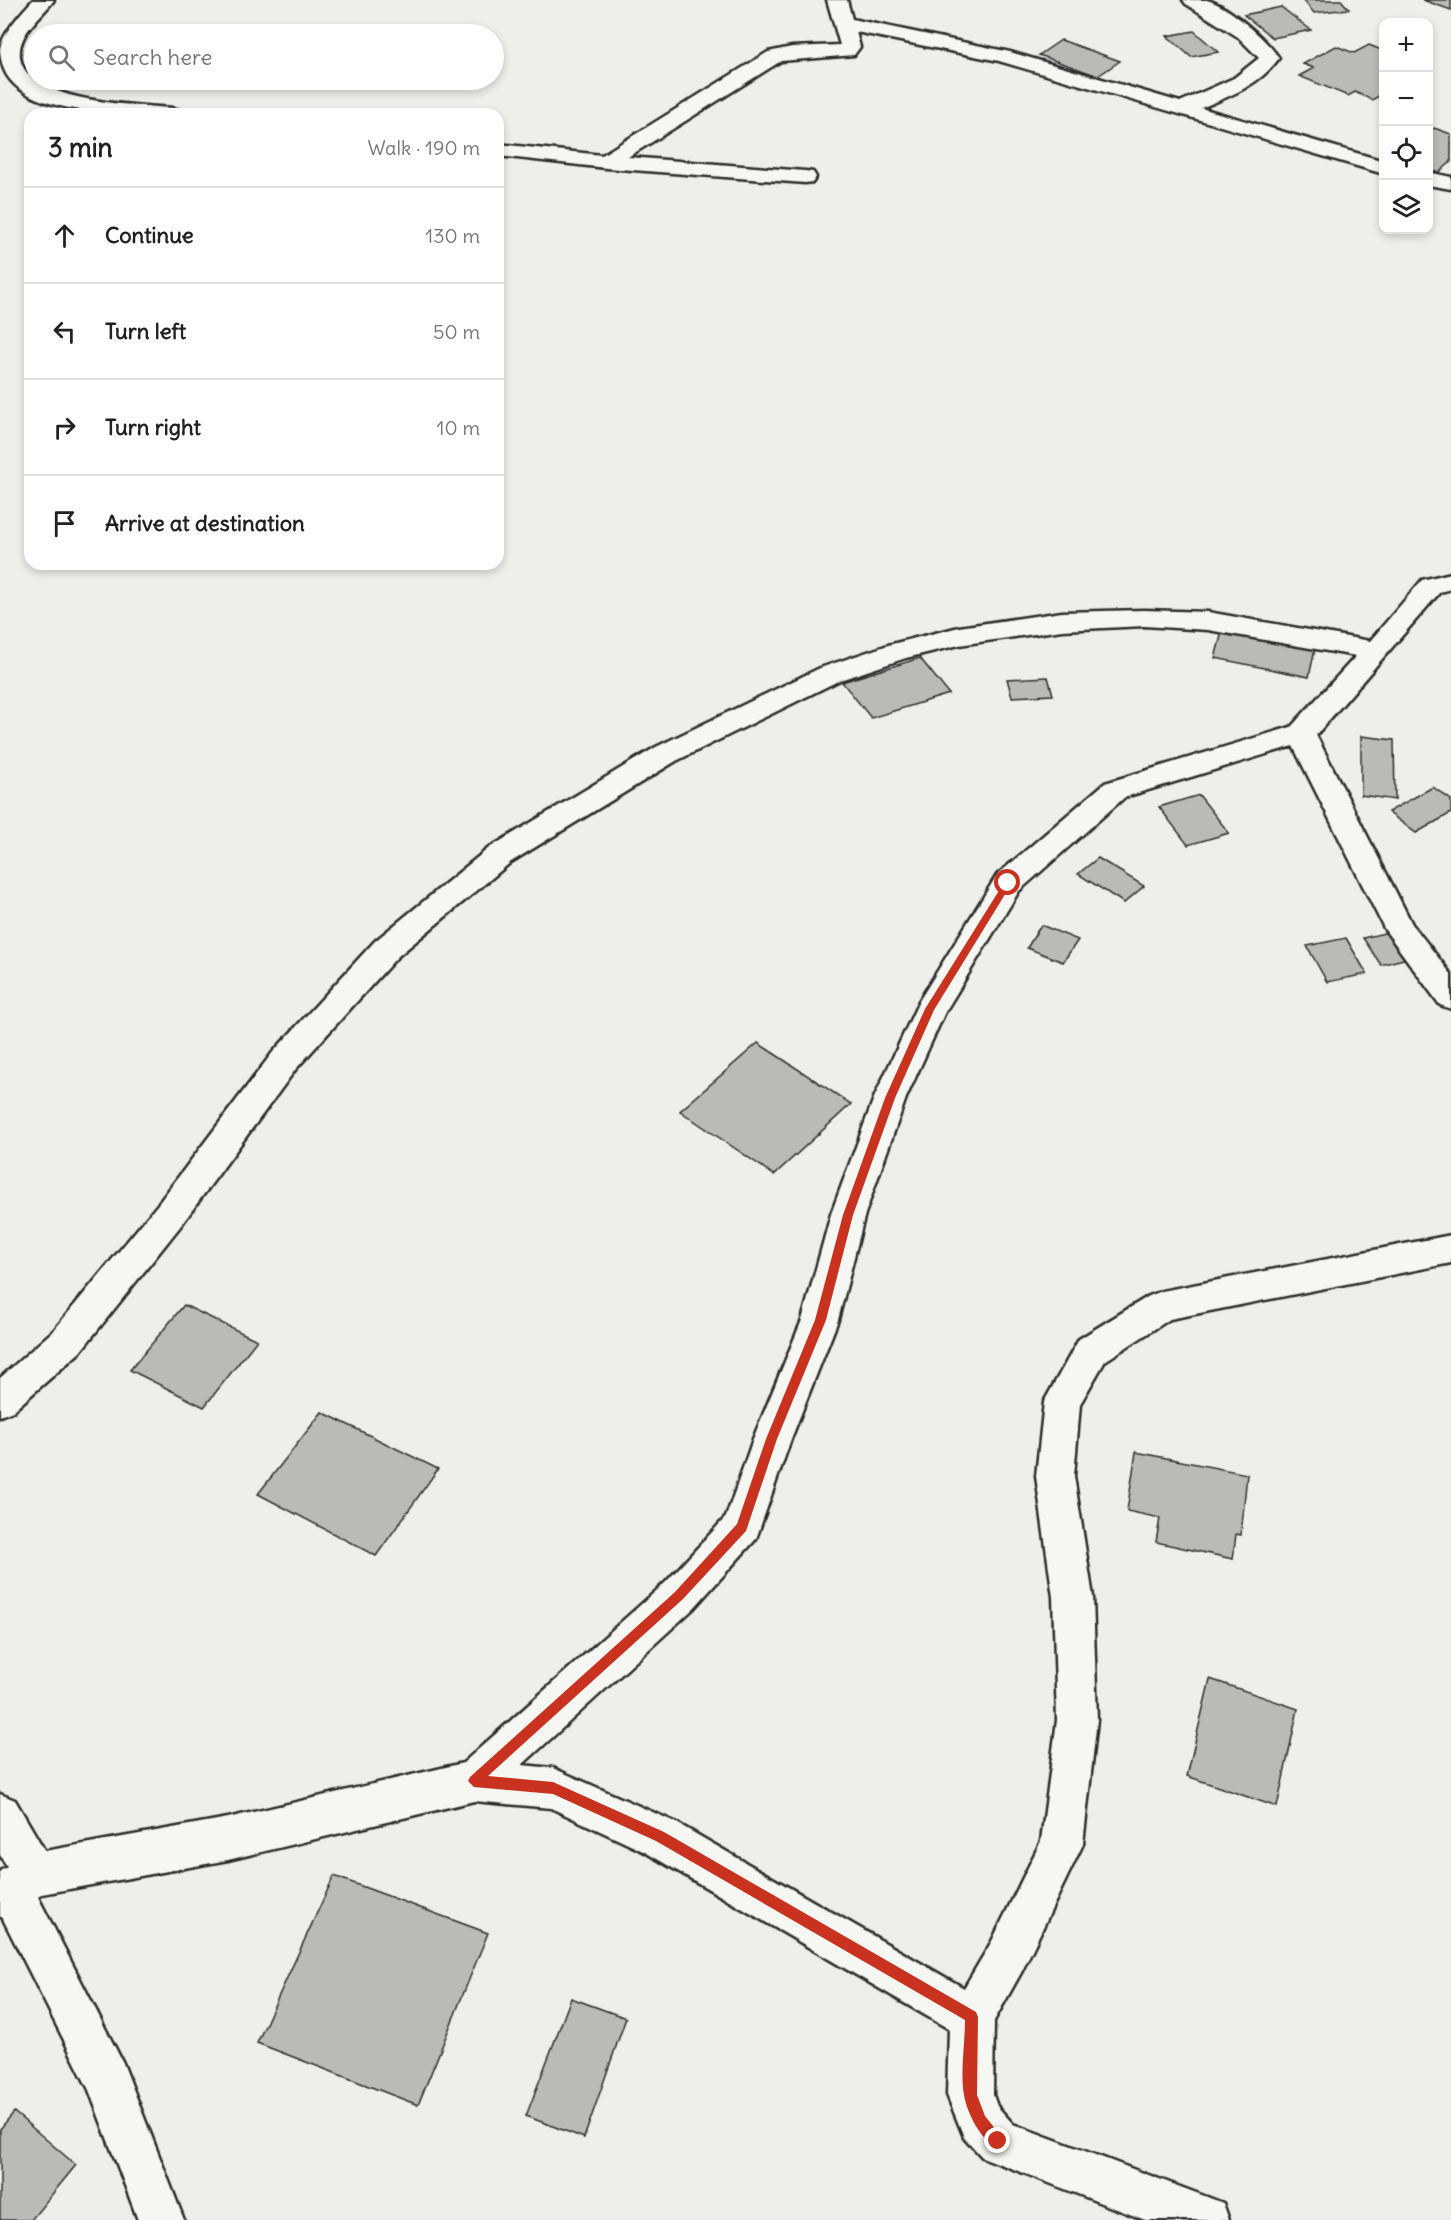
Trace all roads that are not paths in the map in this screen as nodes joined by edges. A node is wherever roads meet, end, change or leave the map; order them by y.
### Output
1 (44, 0) edge
2 (837, 0) edge
3 (1193, 0) edge
4 (842, 23) junction
5 (24, 81) edge
6 (36, 90) edge
7 (113, 108) edge
8 (1180, 109) junction
9 (504, 151) edge
10 (606, 162) junction
11 (1379, 167) edge
12 (805, 177) dead end
13 (1433, 179) edge
14 (1451, 183) edge
15 (1451, 580) edge
16 (1376, 651) junction
17 (1300, 734) junction
18 (1451, 997) edge
19 (1451, 1249) edge
20 (0, 1400) edge
21 (474, 1781) junction
22 (0, 1815) edge
23 (15, 1886) edge
24 (972, 2017) junction
25 (161, 2220) edge
26 (1206, 2220) edge

1 - 5 street
2 - 4 street
3 - 8 street
4 - 8 street
4 - 10 street
6 - 7 street
8 - 11 street
9 - 10 street
10 - 12 street
13 - 14 street
15 - 16 street
16 - 17 street
16 - 20 street
17 - 18 street
17 - 21 street
19 - 24 street
21 - 23 street
21 - 24 street
22 - 23 street
23 - 25 street
24 - 26 street

